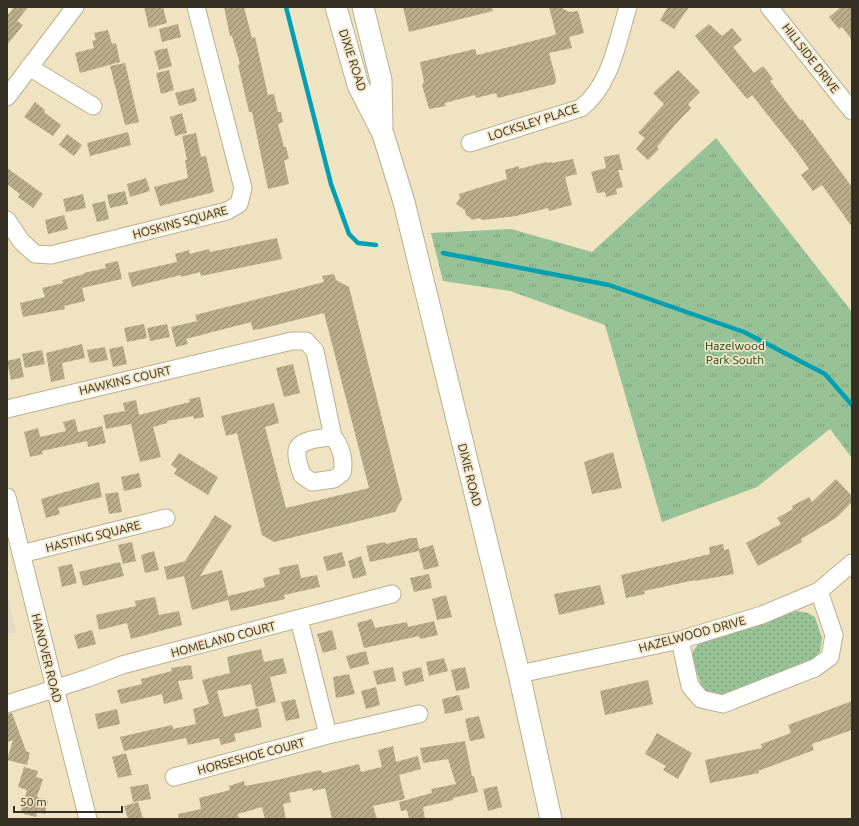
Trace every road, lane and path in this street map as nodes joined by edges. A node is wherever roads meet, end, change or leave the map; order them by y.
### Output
1 (75, 7) edge
2 (196, 7) edge
3 (336, 7) edge
4 (363, 7) edge
5 (628, 7) edge
6 (769, 7) edge
7 (29, 67) junction
8 (7, 97) edge
9 (93, 106) dead end
10 (852, 110) edge
11 (382, 134) junction
12 (470, 143) dead end
13 (7, 220) edge
14 (7, 409) edge
15 (333, 437) dead end
16 (7, 497) edge
17 (166, 518) dead end
18 (21, 554) junction
19 (852, 563) edge
20 (819, 591) junction
21 (392, 594) dead end
22 (299, 619) junction
23 (680, 640) junction
24 (519, 674) junction
25 (55, 689) junction
26 (7, 704) edge
27 (419, 714) dead end
28 (328, 735) junction
29 (174, 777) dead end
30 (88, 819) edge
31 (551, 819) edge

1 - 7 street
2 - 13 street, HOSKINS SQUARE
3 - 11 main road, DIXIE ROAD
4 - 11 main road, DIXIE ROAD
5 - 12 street, LOCKSLEY PLACE
6 - 10 street, HILLSIDE DRIVE
7 - 8 street
7 - 9 street
11 - 24 main road, DIXIE ROAD
14 - 15 street, HAWKINS COURT
16 - 18 street, HANOVER ROAD
17 - 18 street, HASTING SQUARE
18 - 25 street, HANOVER ROAD
19 - 20 street, HAZELWOOD DRIVE
20 - 23 street, HAZELWOOD DRIVE
20 - 23 street
21 - 22 street, HOMELAND COURT
22 - 25 street, HOMELAND COURT
22 - 28 street
23 - 24 street, HAZELWOOD DRIVE
24 - 31 main road, DIXIE ROAD
25 - 26 street, HOMELAND COURT
25 - 30 street, HANOVER ROAD
27 - 28 street, HORSESHOE COURT
28 - 29 street, HORSESHOE COURT

